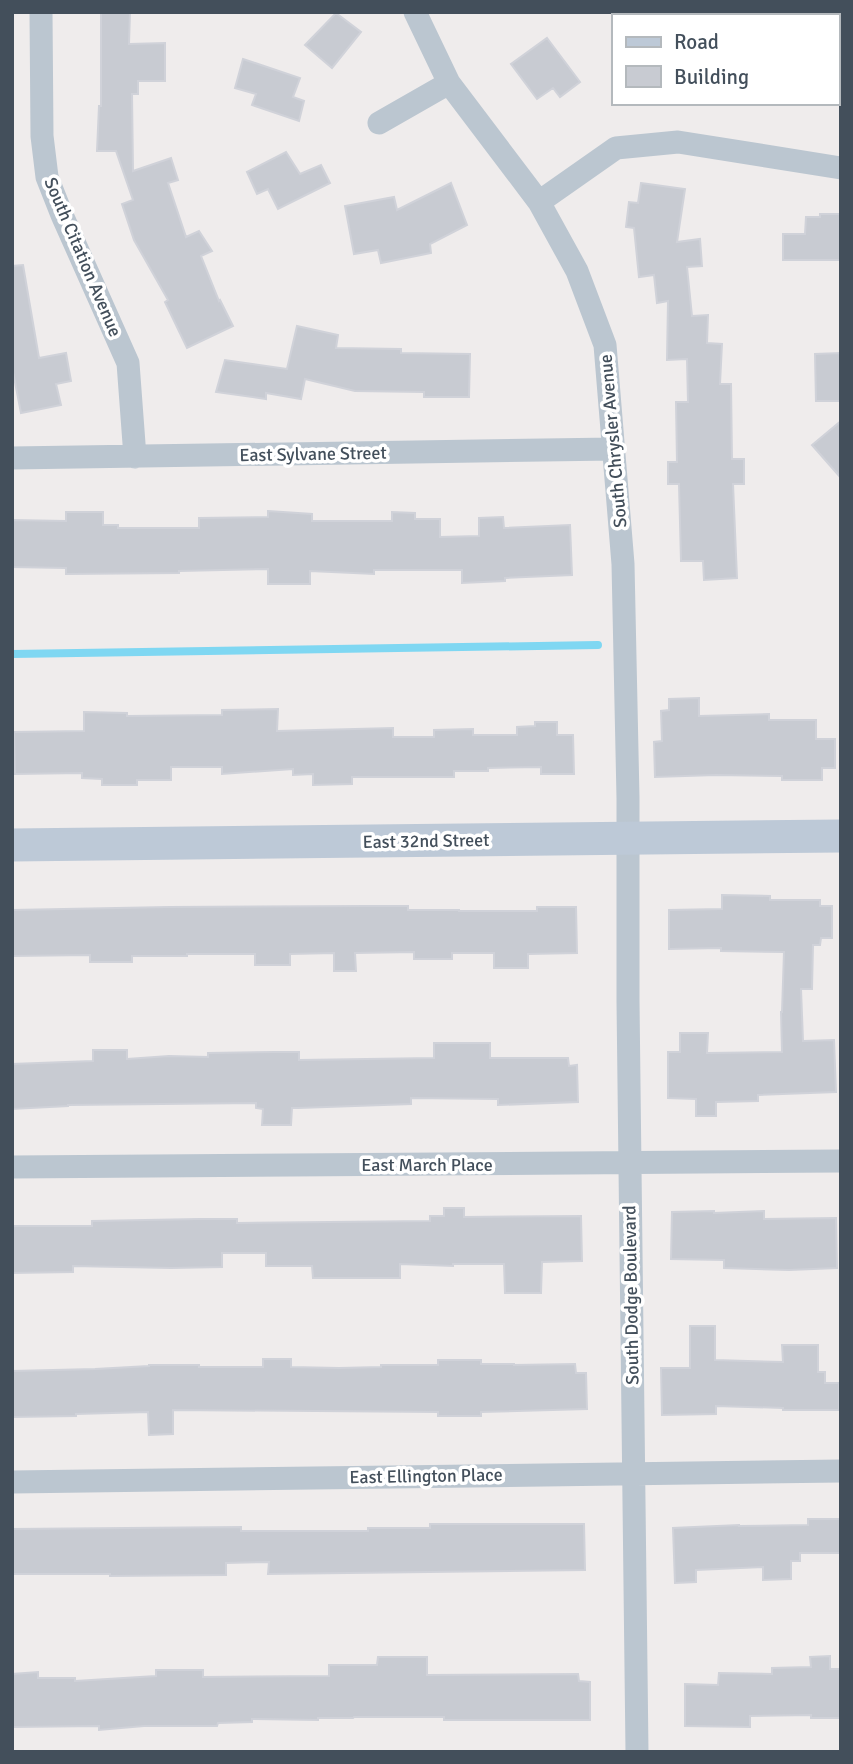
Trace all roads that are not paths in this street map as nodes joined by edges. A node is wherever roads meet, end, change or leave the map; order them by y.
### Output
1 (41, 12) edge
2 (415, 12) edge
3 (449, 83) junction
4 (379, 123) dead end
5 (841, 168) edge
6 (539, 202) junction
7 (614, 449) junction
8 (135, 457) junction
9 (12, 458) edge
10 (841, 836) edge
11 (627, 838) junction
12 (12, 845) edge
13 (841, 1161) edge
14 (630, 1164) junction
15 (12, 1167) edge
16 (841, 1471) edge
17 (634, 1473) junction
18 (12, 1482) edge
19 (637, 1752) edge

1 - 8 street, South Citation Avenue
2 - 3 street, South Chrysler Avenue
3 - 4 street
3 - 6 street, South Chrysler Avenue
5 - 6 street
6 - 7 street, South Chrysler Avenue
7 - 8 street, East Sylvane Street
7 - 11 street, South Chrysler Avenue
8 - 9 street, East Sylvane Street
10 - 11 street, East 32nd Street
11 - 12 street, East 32nd Street
11 - 14 street, South Dodge Boulevard
13 - 14 street, East March Place
14 - 15 street, East March Place
14 - 17 street, South Dodge Boulevard
16 - 17 street, East Ellington Place
17 - 18 street, East Ellington Place
17 - 19 street, South Dodge Boulevard

